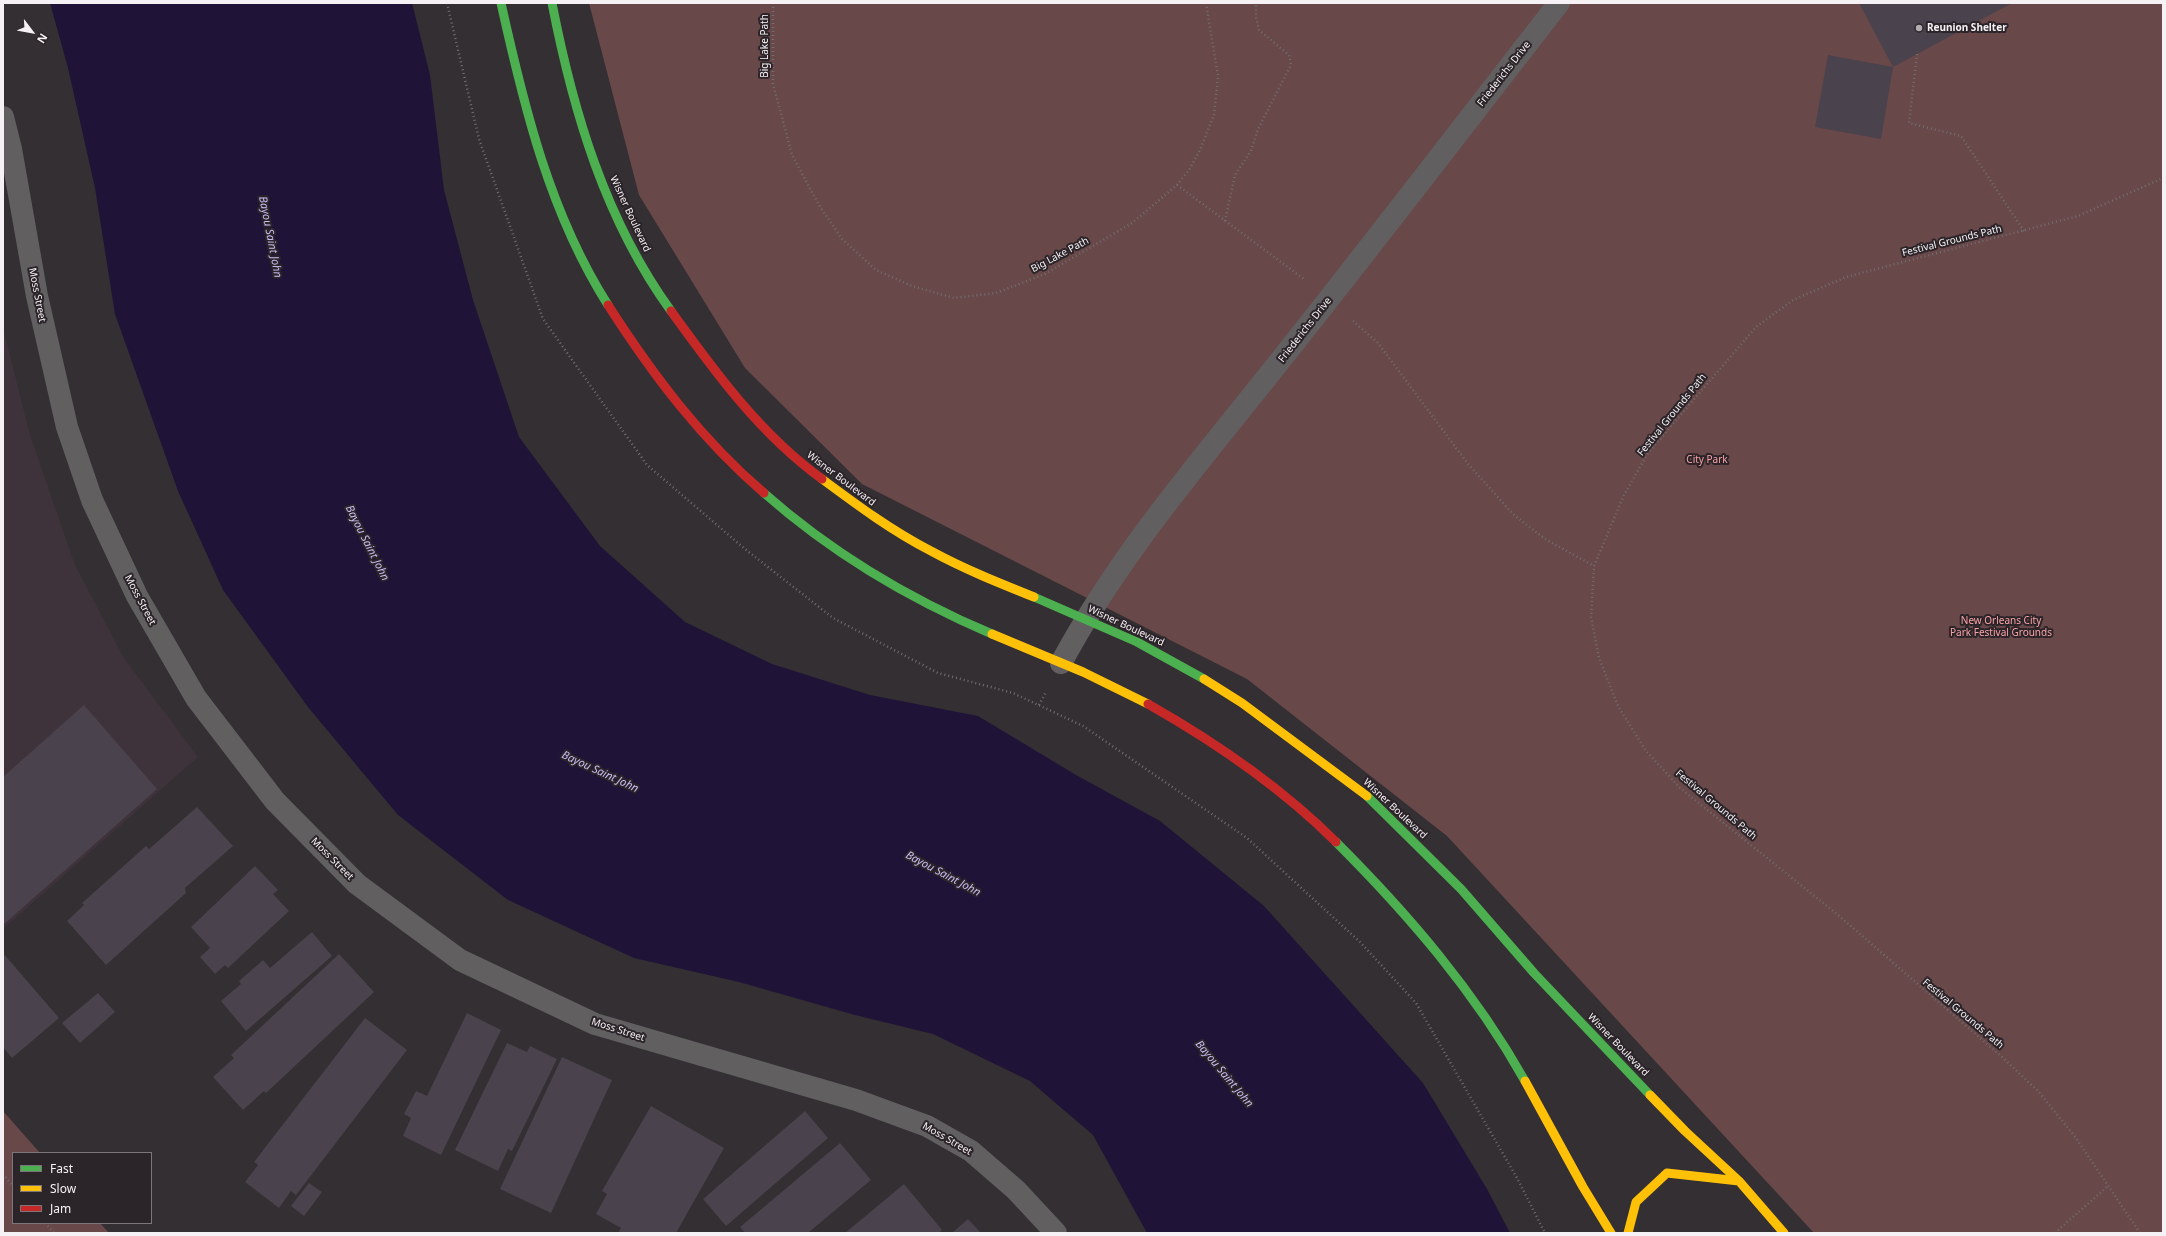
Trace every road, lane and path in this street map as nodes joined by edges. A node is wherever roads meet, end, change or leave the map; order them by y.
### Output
1 (501, 3) edge
2 (552, 3) edge
3 (773, 3) edge
4 (1206, 3) edge
5 (1256, 3) edge
6 (1558, 3) edge
7 (1917, 54) dead end
8 (3, 117) edge
9 (2163, 178) edge
10 (1177, 185) junction
11 (1225, 221) junction
12 (2024, 231) junction
13 (1330, 299) junction
14 (1594, 566) junction
15 (1084, 619) junction
16 (1061, 663) junction
17 (3, 1174) edge
18 (1739, 1181) junction
19 (12, 1185) edge
20 (2108, 1186) junction
21 (46, 1224) edge
22 (54, 1233) edge
23 (1056, 1233) edge
24 (1611, 1233) edge
25 (1628, 1233) edge
26 (1784, 1233) edge
27 (2055, 1233) edge
28 (2140, 1233) edge

1 - 16 street
2 - 15 street, Wisner Boulevard
3 - 10 path, Big Lake Path
4 - 10 path, Big Lake Path
5 - 11 path
6 - 13 street, Friederichs Drive
7 - 12 path
8 - 23 street, Moss Street
9 - 12 path, Festival Grounds Path
10 - 11 path
11 - 13 path
12 - 14 path, Festival Grounds Path
13 - 14 path
13 - 15 street, Friederichs Drive
14 - 20 path, Festival Grounds Path
15 - 16 street, Friederichs Drive
15 - 18 street, Wisner Boulevard
16 - 24 street
17 - 19 path
18 - 25 street
18 - 26 street, Wisner Boulevard
20 - 27 path
20 - 28 path, Festival Grounds Path
21 - 22 path

